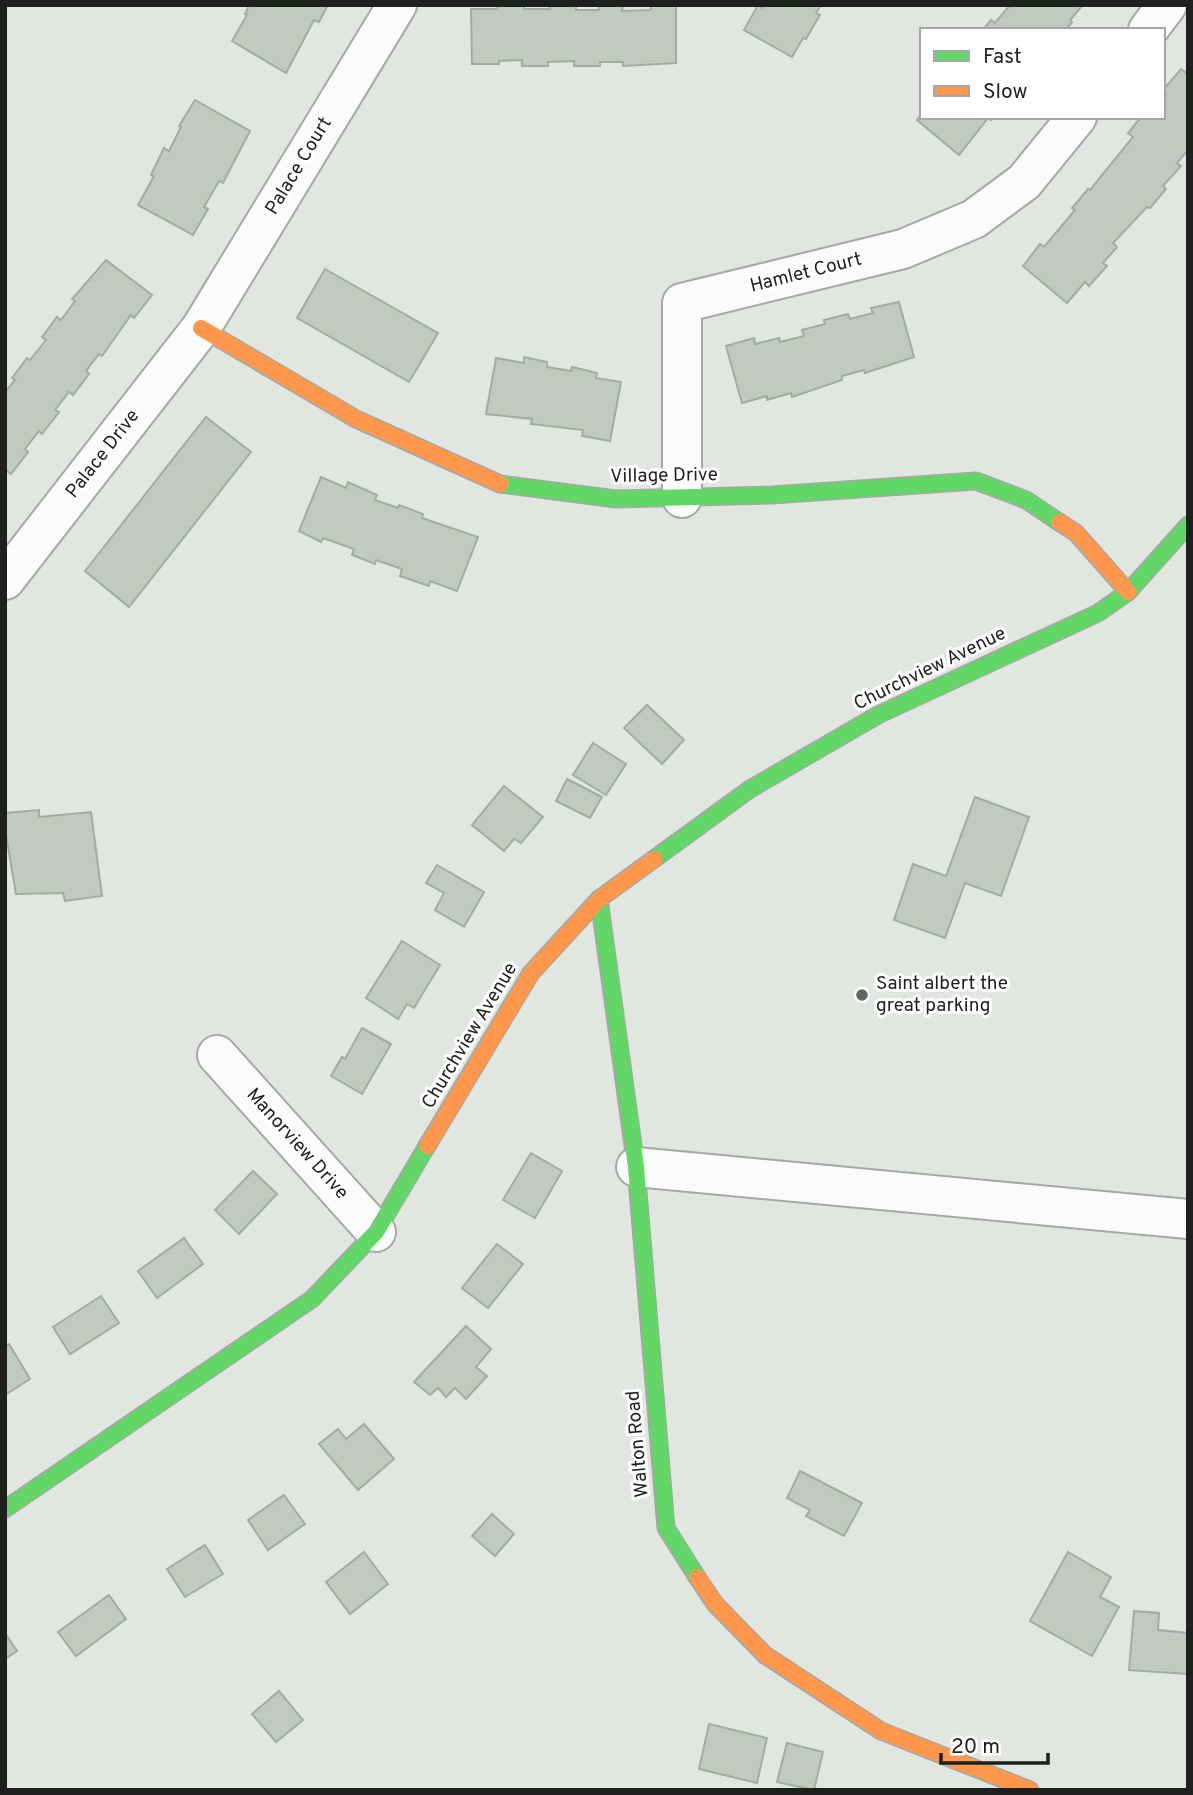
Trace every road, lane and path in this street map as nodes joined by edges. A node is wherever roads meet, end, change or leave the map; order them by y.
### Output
1 (397, 5) edge
2 (1167, 5) edge
3 (1149, 28) edge
4 (1075, 119) edge
5 (201, 328) junction
6 (682, 498) junction
7 (1188, 525) edge
8 (5, 580) edge
9 (1128, 592) junction
10 (599, 899) junction
11 (217, 1055) dead end
12 (636, 1167) junction
13 (1188, 1219) edge
14 (376, 1232) junction
15 (5, 1509) edge
16 (1030, 1790) edge

1 - 5 street, Palace Court
2 - 3 street
4 - 6 street, Hamlet Court
5 - 6 street, Village Drive
5 - 8 street, Palace Drive
6 - 9 street, Village Drive
7 - 9 street, Churchview Avenue
9 - 10 street, Churchview Avenue
10 - 12 street, Walton Road
10 - 14 street, Churchview Avenue
11 - 14 street, Manorview Drive
12 - 13 street
12 - 16 street, Walton Road
14 - 15 street, Churchview Avenue

